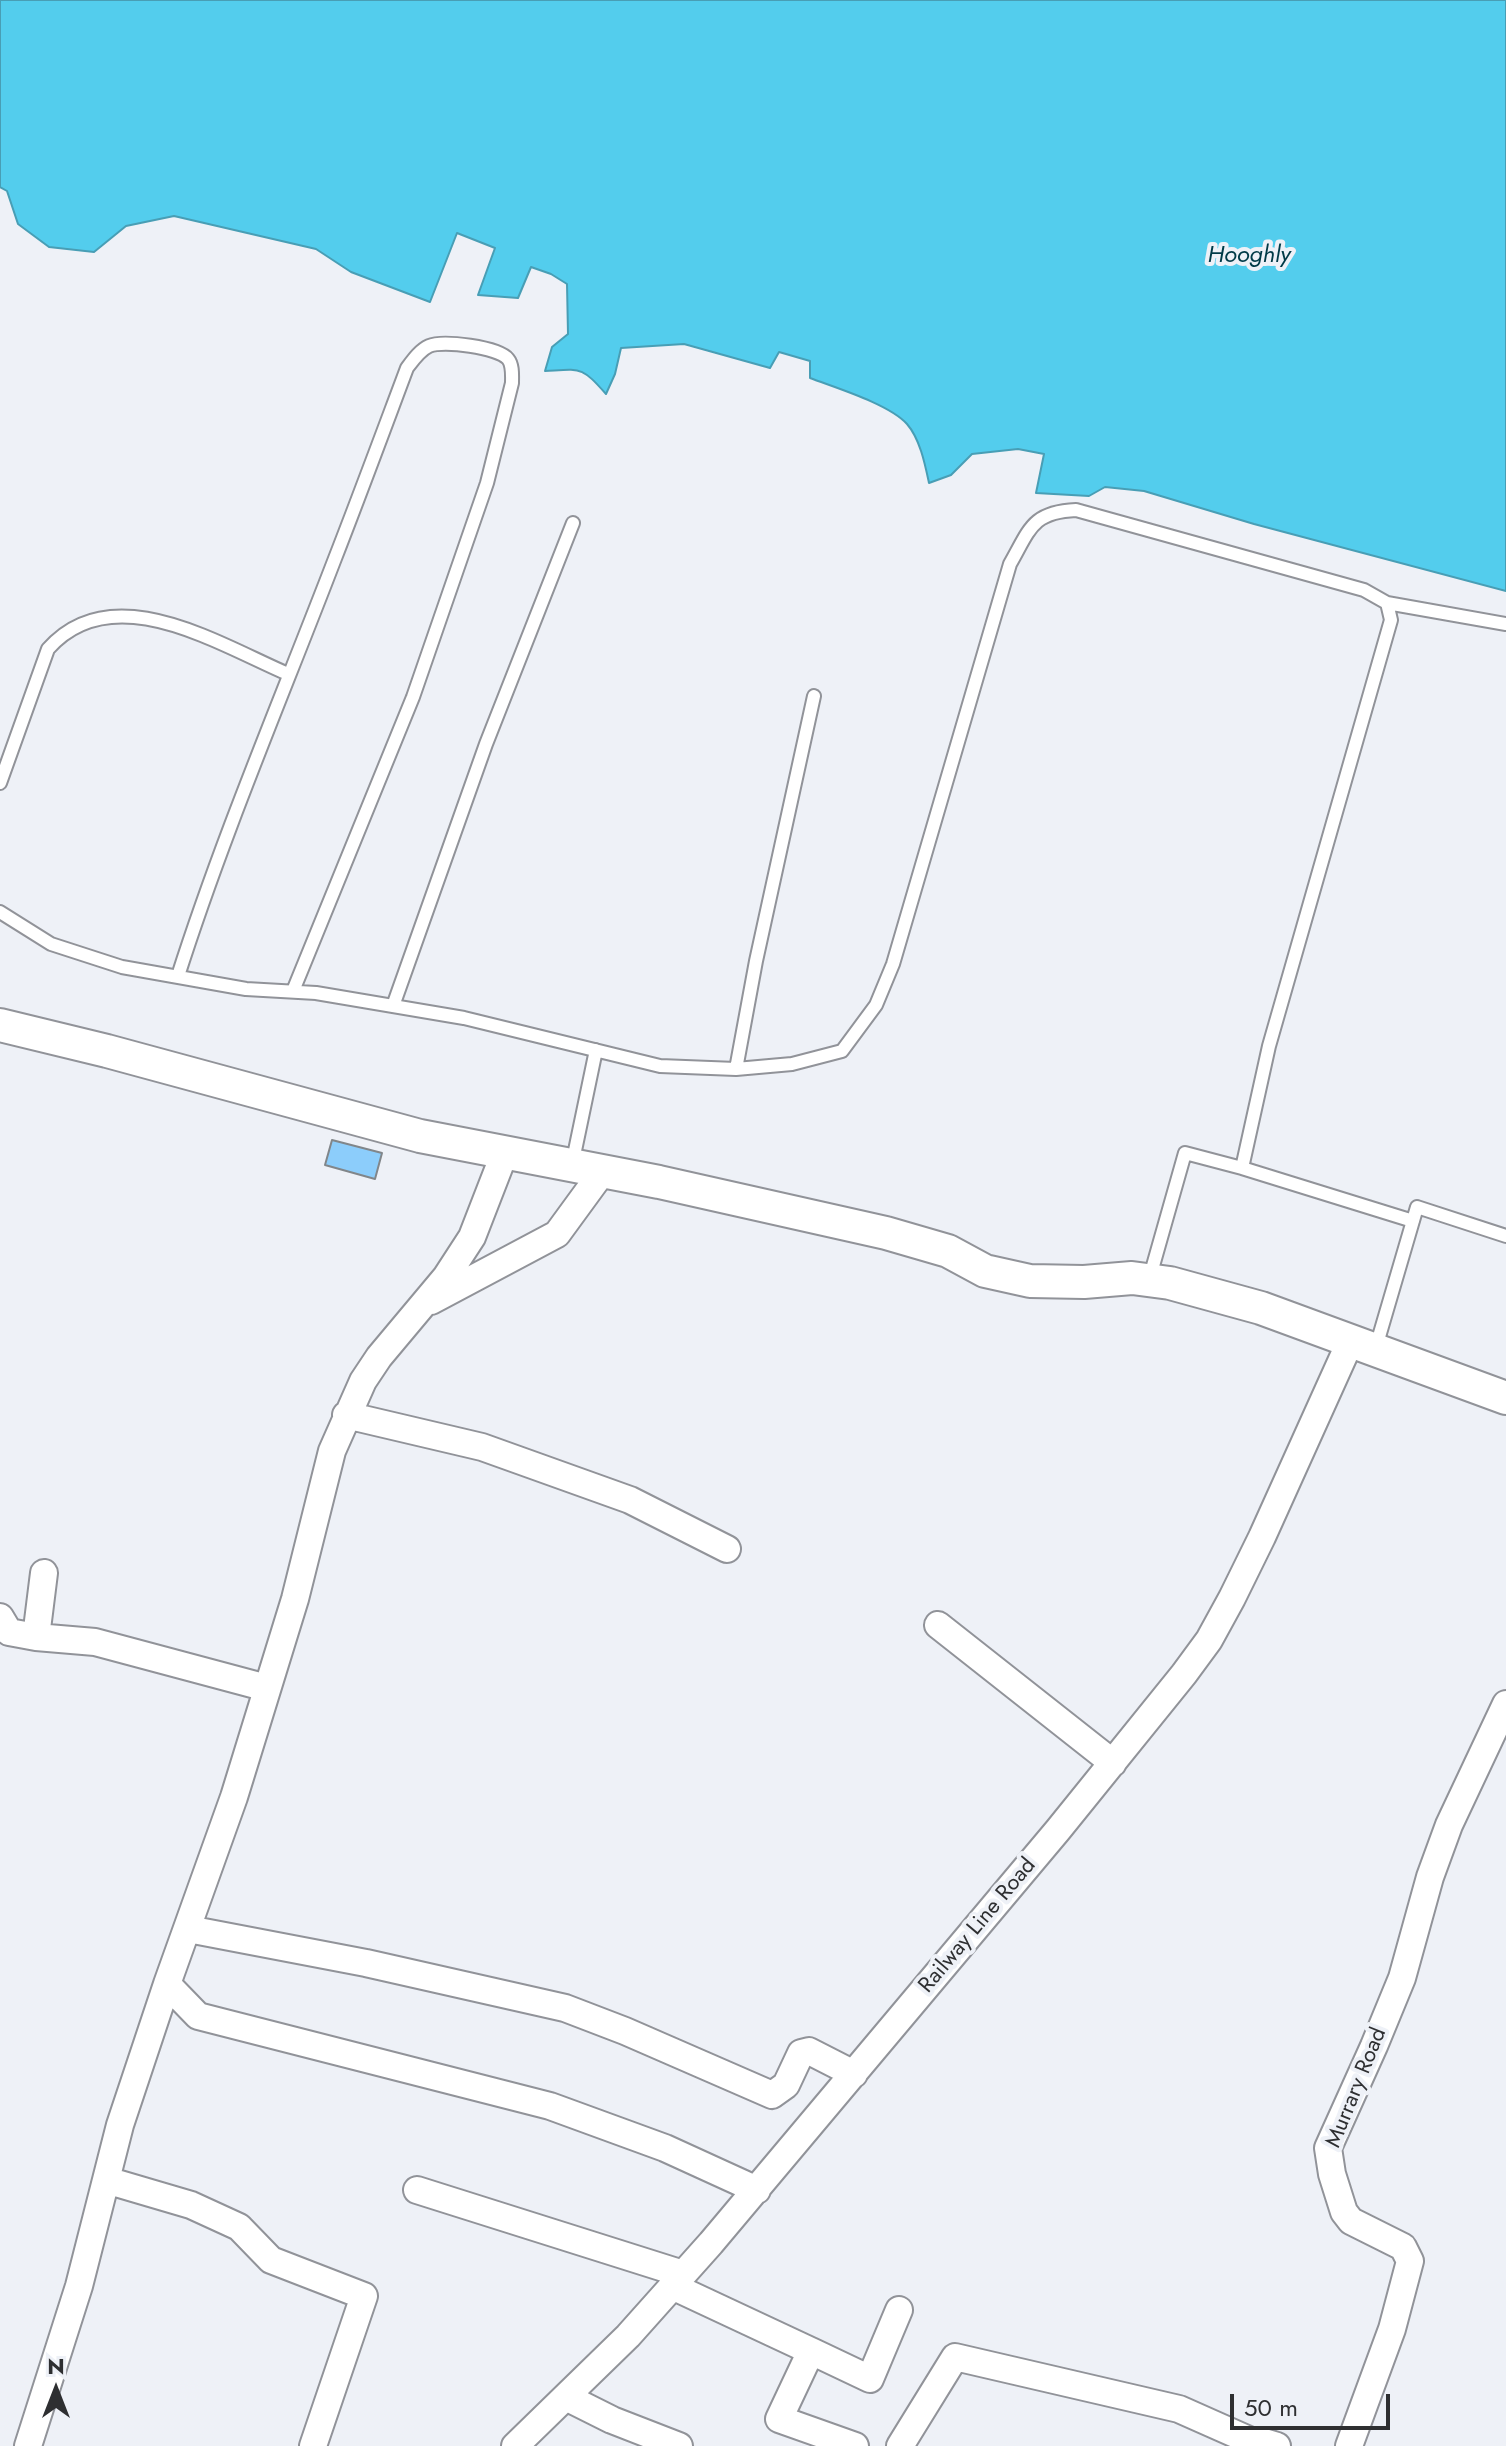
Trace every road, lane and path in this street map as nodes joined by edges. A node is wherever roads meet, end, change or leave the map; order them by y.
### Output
1 (573, 523) dead end
2 (1387, 603) junction
3 (1506, 624) edge
4 (288, 674) junction
5 (814, 696) dead end
6 (0, 783) edge
7 (0, 912) edge
8 (178, 976) junction
9 (293, 991) junction
10 (393, 1006) junction
11 (0, 1025) edge
12 (596, 1050) junction
13 (736, 1069) junction
14 (505, 1152) junction
15 (587, 1168) junction
16 (1242, 1168) junction
17 (1413, 1221) junction
18 (1506, 1236) edge
19 (1149, 1280) junction
20 (419, 1307) junction
21 (1363, 1346) junction
22 (1506, 1398) edge
23 (346, 1415) junction
24 (727, 1549) dead end
25 (44, 1573) dead end
26 (0, 1617) edge
27 (938, 1625) dead end
28 (36, 1637) junction
29 (267, 1688) junction
30 (1506, 1704) edge
31 (1499, 1733) edge
32 (1113, 1763) junction
33 (188, 1929) junction
34 (167, 1984) junction
35 (854, 2074) junction
36 (106, 2180) junction
37 (417, 2190) dead end
38 (757, 2190) junction
39 (678, 2280) junction
40 (899, 2310) dead end
41 (811, 2351) junction
42 (566, 2397) junction
43 (1257, 2444) edge
44 (1353, 2444) edge
45 (28, 2446) edge
46 (313, 2446) edge
47 (515, 2446) edge
48 (679, 2446) edge
49 (855, 2446) edge
50 (900, 2446) edge

1 - 10 lane
2 - 3 lane
2 - 13 lane
2 - 16 lane
4 - 6 lane
4 - 8 lane
4 - 9 lane
5 - 13 lane
7 - 8 lane
8 - 9 lane
9 - 10 lane
10 - 12 lane
11 - 14 street
12 - 13 lane
12 - 15 lane
14 - 15 street
14 - 20 street
15 - 19 street
15 - 20 street
16 - 17 lane
16 - 19 lane
17 - 18 lane
17 - 21 lane
19 - 21 street
20 - 23 street
21 - 22 street
21 - 32 street, Railway Line Road
23 - 24 street
23 - 29 street
25 - 28 street
26 - 28 street
27 - 32 street
28 - 29 street
29 - 33 street
30 - 31 street, Murrary Road
31 - 44 street, Murrary Road
32 - 35 street, Railway Line Road
33 - 34 street
33 - 35 street
34 - 36 street
34 - 38 street
35 - 38 street, Railway Line Road
36 - 45 street
36 - 46 street
37 - 39 street
38 - 39 street, Railway Line Road
39 - 41 street
39 - 42 street, Railway Line Road
40 - 41 street
41 - 49 street
42 - 47 street, Railway Line Road
42 - 48 street
43 - 50 street

